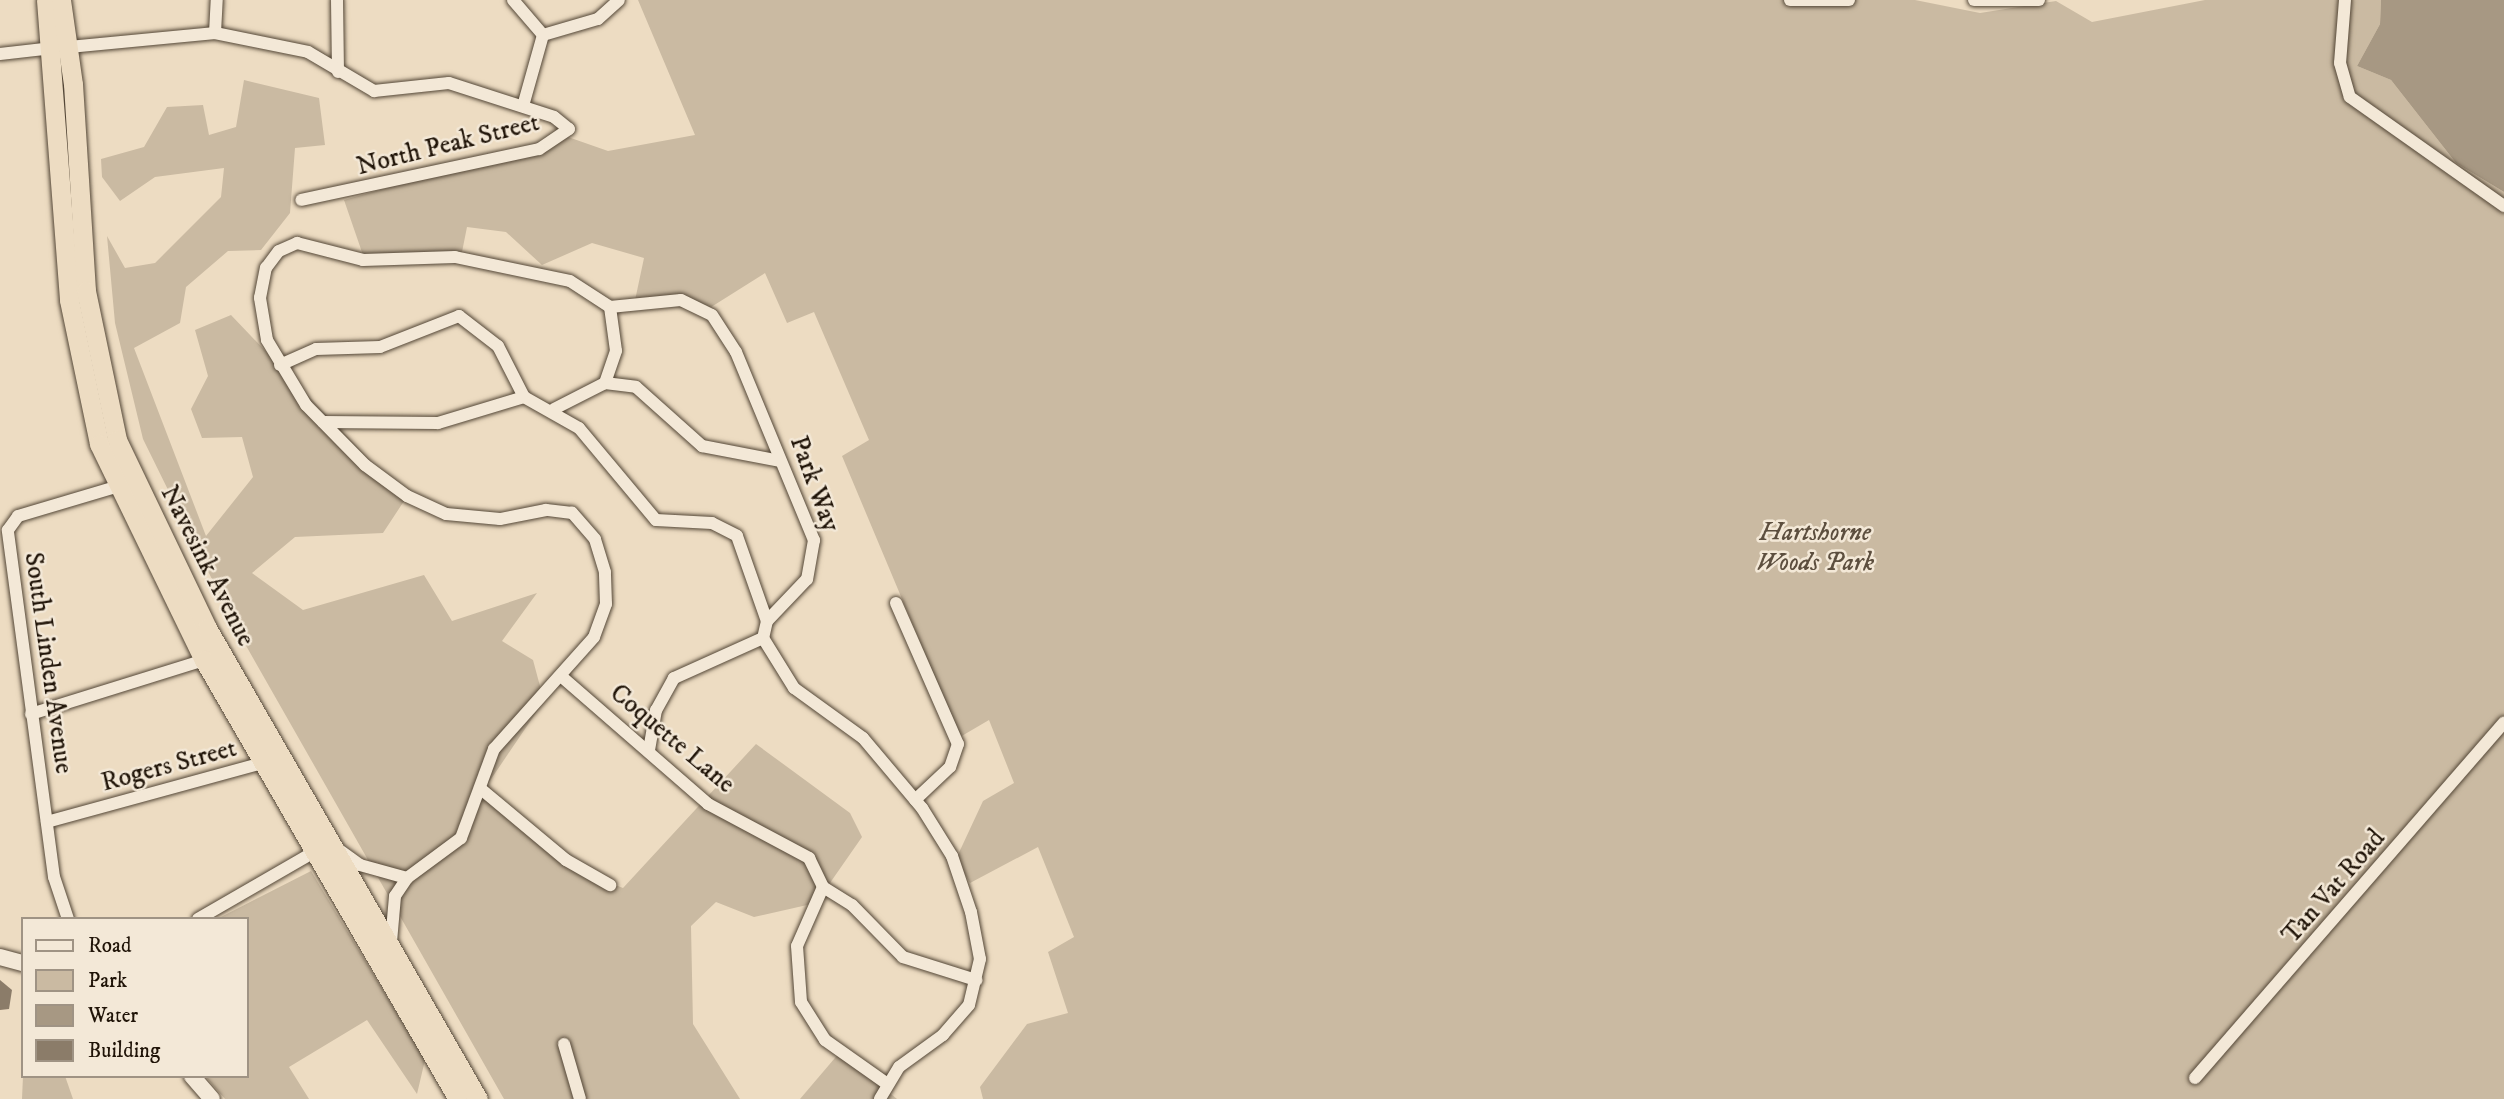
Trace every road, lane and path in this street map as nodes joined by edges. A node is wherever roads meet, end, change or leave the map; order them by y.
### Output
1 (46, 0) edge
2 (61, 0) edge
3 (217, 0) edge
4 (337, 0) edge
5 (513, 0) edge
6 (619, 0) edge
7 (1790, 0) edge
8 (1849, 0) edge
9 (1974, 0) edge
10 (2039, 0) edge
11 (2344, 0) edge
12 (215, 33) junction
13 (543, 36) junction
14 (61, 48) junction
15 (0, 54) edge
16 (338, 72) junction
17 (523, 106) junction
18 (301, 200) dead end
19 (2504, 206) edge
20 (610, 307) junction
21 (280, 365) junction
22 (605, 383) junction
23 (524, 397) junction
24 (554, 409) junction
25 (323, 422) junction
26 (780, 461) junction
27 (116, 487) junction
28 (895, 603) dead end
29 (766, 618) junction
30 (763, 638) junction
31 (204, 660) junction
32 (562, 677) junction
33 (32, 714) junction
34 (2504, 723) edge
35 (649, 750) junction
36 (263, 763) junction
37 (481, 789) junction
38 (915, 800) junction
39 (47, 822) junction
40 (323, 848) junction
41 (407, 878) junction
42 (610, 885) dead end
43 (823, 887) junction
44 (67, 917) edge
45 (202, 917) edge
46 (391, 942) junction
47 (0, 957) edge
48 (21, 962) edge
49 (976, 980) junction
50 (564, 1044) dead end
51 (194, 1078) edge
52 (2195, 1078) dead end
53 (886, 1083) junction
54 (212, 1099) edge
55 (457, 1099) edge
56 (478, 1099) edge
57 (580, 1099) edge
58 (880, 1099) edge

1 - 14 highway, Navesink Avenue
2 - 14 highway, Navesink Avenue
3 - 12 street
4 - 16 street
5 - 13 street
6 - 13 street
7 - 8 street
9 - 10 street
11 - 19 street
12 - 14 street
12 - 16 street
13 - 17 street
14 - 15 street
14 - 27 highway, Navesink Avenue
14 - 40 highway, Navesink Avenue
16 - 17 street
17 - 18 street, North Peak Street
20 - 21 street
20 - 22 street
20 - 26 street, Park Way
21 - 23 street
21 - 25 street
22 - 24 street
22 - 26 street
23 - 24 street
23 - 25 street
24 - 29 street
25 - 32 street
26 - 29 street, Park Way
27 - 31 highway, Navesink Avenue
27 - 33 street, South Linden Avenue
28 - 38 street
29 - 30 street
30 - 35 street
30 - 38 street
31 - 33 street
31 - 36 highway, Navesink Avenue
32 - 35 street, Coquette Lane
32 - 37 street
33 - 39 street, South Linden Avenue
34 - 52 street, Tan Vat Road
35 - 43 street, Coquette Lane
36 - 39 street, Rogers Street
36 - 40 highway, Navesink Avenue
37 - 41 street
37 - 42 street
38 - 49 street
39 - 44 street, South Linden Avenue
40 - 41 street
40 - 45 street
40 - 46 highway, Navesink Avenue
40 - 55 highway, Navesink Avenue
41 - 46 street
43 - 49 street
43 - 53 street
46 - 56 highway, Navesink Avenue
47 - 48 street
49 - 53 street
50 - 57 street
51 - 54 street
53 - 58 street

